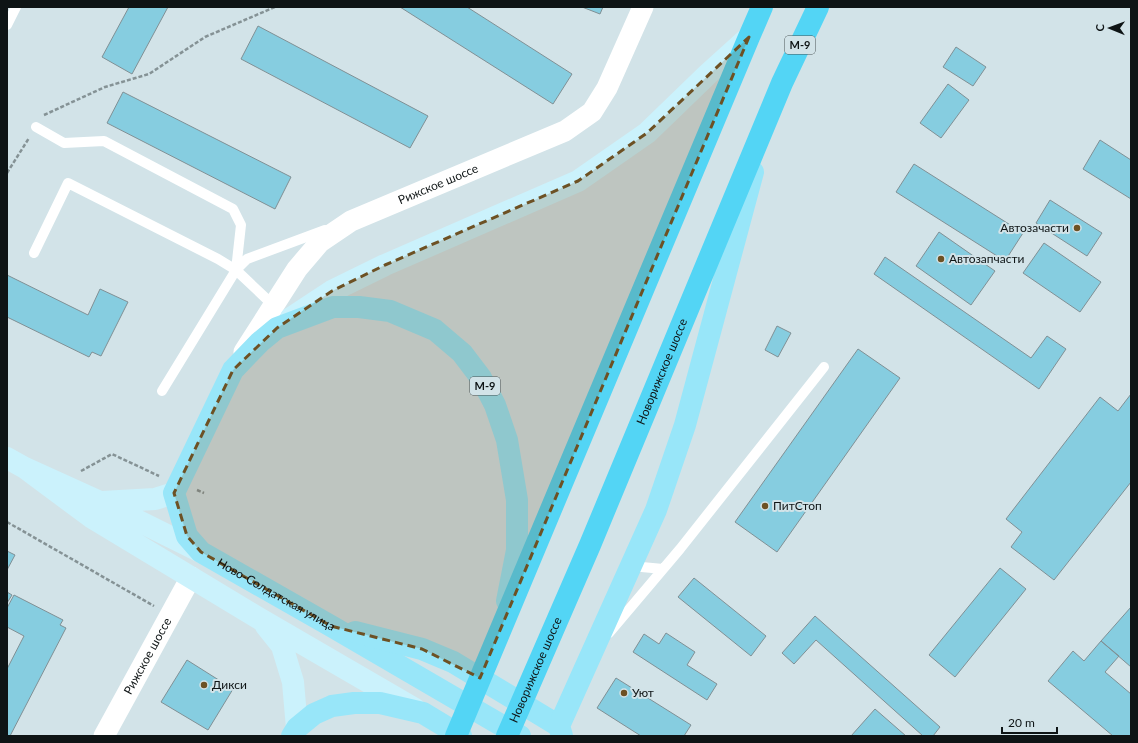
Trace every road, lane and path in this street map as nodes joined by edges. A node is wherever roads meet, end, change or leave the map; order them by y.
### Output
1 (16, 7) edge
2 (275, 7) edge
3 (643, 7) edge
4 (762, 7) edge
5 (818, 7) edge
6 (7, 25) edge
7 (749, 37) junction
8 (782, 83) junction
9 (36, 127) junction
10 (7, 173) edge
11 (351, 221) junction
12 (34, 253) dead end
13 (236, 270) junction
14 (274, 306) junction
15 (277, 328) junction
16 (824, 367) dead end
17 (233, 370) junction
18 (162, 392) dead end
19 (16, 463) edge
20 (75, 474) dead end
21 (176, 488) junction
22 (204, 493) dead end
23 (100, 502) junction
24 (7, 522) edge
25 (200, 552) junction
26 (631, 566) junction
27 (663, 569) junction
28 (191, 577) junction
29 (171, 616) junction
30 (260, 619) junction
31 (504, 622) junction
32 (331, 626) junction
33 (592, 654) junction
34 (423, 713) junction
35 (561, 731) edge
36 (294, 732) edge
37 (104, 736) edge
38 (456, 736) edge
39 (461, 736) edge
40 (507, 736) edge
41 (520, 736) edge

1 - 6 lane
2 - 9 path
3 - 11 street, Рижское шоссе
4 - 7 highway, М-9
5 - 8 highway, Новорижское шоссе / М-9
7 - 15 main road, М-9
7 - 31 highway, М-9
8 - 26 main road
8 - 40 highway, Новорижское шоссе / М-9
9 - 10 path
9 - 13 lane
11 - 13 lane
11 - 14 street, Рижское шоссе
12 - 13 lane
13 - 14 lane
13 - 18 lane
14 - 17 street, Рижское шоссе
15 - 17 main road, М-9
15 - 31 main road, М-9
16 - 27 lane
17 - 21 main road
19 - 23 main road, Ново-Солдатская улица
19 - 28 main road, Ново-Солдатская улица
20 - 21 path
21 - 22 path
21 - 23 main road
21 - 25 main road
23 - 25 main road, Ново-Солдатская улица
24 - 29 path
25 - 32 main road, Ново-Солдатская улица
26 - 27 lane
26 - 33 main road
27 - 33 lane
28 - 29 street, Рижское шоссе
28 - 30 main road, Ново-Солдатская улица
29 - 37 street, Рижское шоссе
30 - 34 main road, Ново-Солдатская улица
30 - 36 main road
31 - 38 highway, М-9
32 - 35 main road
32 - 41 main road, Ново-Солдатская улица
33 - 35 main road
34 - 36 main road
34 - 39 main road, Ново-Солдатская улица

